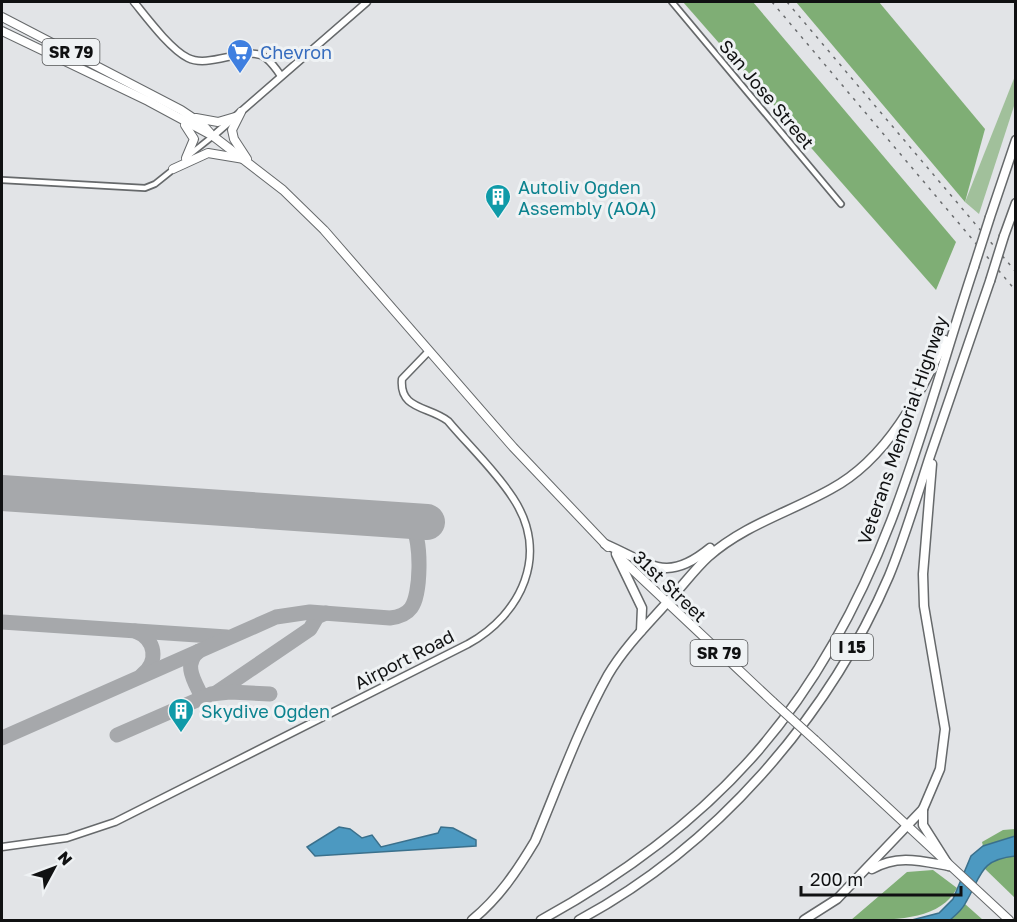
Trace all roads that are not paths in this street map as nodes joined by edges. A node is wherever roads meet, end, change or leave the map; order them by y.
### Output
1 (134, 2) edge
2 (367, 2) edge
3 (672, 2) edge
4 (2, 17) edge
5 (2, 31) edge
6 (281, 76) junction
7 (238, 115) junction
8 (193, 117) junction
9 (182, 121) junction
10 (213, 136) junction
11 (1016, 140) edge
12 (186, 158) junction
13 (247, 161) junction
14 (173, 169) junction
15 (2, 180) edge
16 (1016, 203) edge
17 (841, 204) dead end
18 (962, 304) junction
19 (429, 351) junction
20 (934, 445) junction
21 (747, 529) junction
22 (605, 544) junction
23 (616, 554) junction
24 (666, 604) junction
25 (641, 632) junction
26 (923, 809) junction
27 (906, 826) junction
28 (2, 847) edge
29 (949, 866) junction
30 (863, 874) junction
31 (472, 921) edge
32 (541, 921) edge
33 (579, 921) edge
34 (804, 921) edge
35 (1009, 921) edge

1 - 6 street
2 - 6 street
3 - 17 street, San Jose Street
4 - 8 main road, SR 79
5 - 9 main road, SR 79
6 - 7 street
7 - 8 main road
7 - 10 street
7 - 13 main road
8 - 10 main road, SR 79
9 - 10 main road, SR 79
9 - 12 main road
10 - 12 street
10 - 13 main road, SR 79
11 - 18 highway, Veterans Memorial Highway / I 15, bridge
12 - 14 street
13 - 14 main road
13 - 19 main road, 31st Street / SR 79
14 - 15 street
16 - 20 highway, Veterans Memorial Highway / I 15, bridge
18 - 21 highway
18 - 32 highway, Veterans Memorial Highway / I 15
19 - 22 main road, 31st Street / SR 79
19 - 28 street, Airport Road
20 - 26 highway
20 - 33 highway, Veterans Memorial Highway / I 15
21 - 22 highway
21 - 24 highway
22 - 23 main road, 31st Street / SR 79
23 - 24 main road, 31st Street / SR 79
23 - 25 highway
24 - 25 highway
24 - 27 main road, 31st Street / SR 79, bridge
25 - 31 highway
26 - 27 highway
26 - 29 highway
27 - 29 main road, 31st Street / SR 79
27 - 30 highway
29 - 30 highway
29 - 35 main road, 31st Street / SR 79
30 - 34 highway

